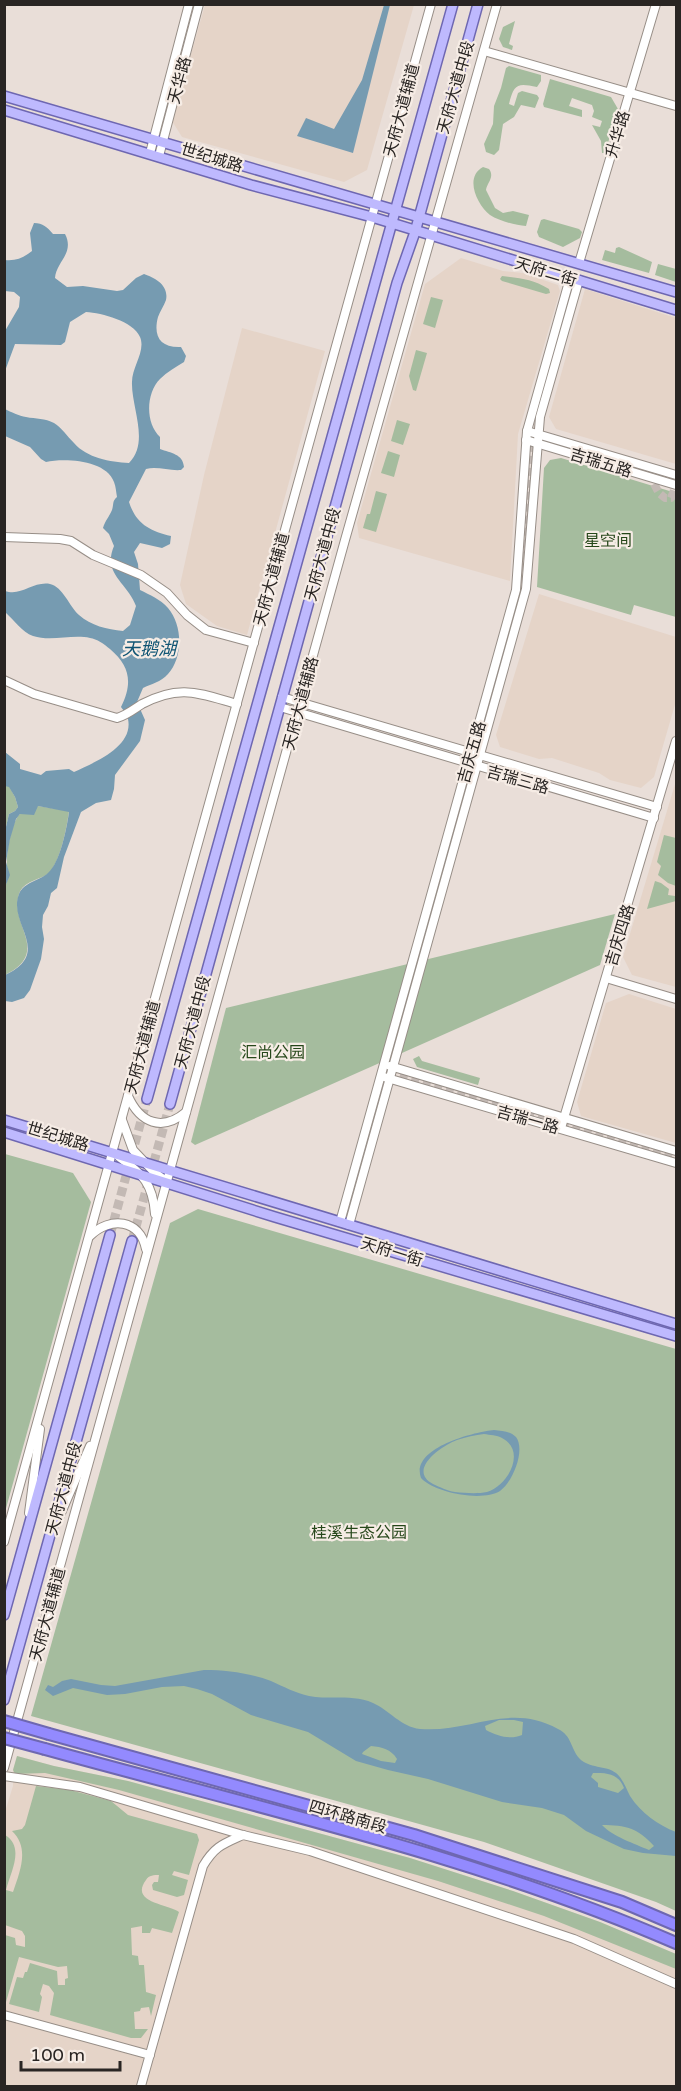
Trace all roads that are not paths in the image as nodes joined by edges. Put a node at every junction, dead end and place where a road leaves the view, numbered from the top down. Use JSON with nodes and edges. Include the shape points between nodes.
{"nodes":[{"id":1,"x":189,"y":4,"type":"edge"},
{"id":2,"x":199,"y":4,"type":"edge"},
{"id":3,"x":431,"y":4,"type":"edge"},
{"id":4,"x":453,"y":4,"type":"edge"},
{"id":5,"x":478,"y":4,"type":"edge"},
{"id":6,"x":497,"y":4,"type":"edge"},
{"id":7,"x":656,"y":4,"type":"edge"},
{"id":8,"x":484,"y":51,"type":"junction"},
{"id":9,"x":630,"y":93,"type":"junction"},
{"id":10,"x":4,"y":96,"type":"edge"},
{"id":11,"x":676,"y":106,"type":"edge"},
{"id":12,"x":4,"y":110,"type":"edge"},
{"id":13,"x":158,"y":141,"type":"junction"},
{"id":14,"x":154,"y":155,"type":"junction"},
{"id":15,"x":376,"y":204,"type":"junction"},
{"id":16,"x":396,"y":209,"type":"junction"},
{"id":17,"x":419,"y":215,"type":"junction"},
{"id":18,"x":372,"y":217,"type":"junction"},
{"id":19,"x":437,"y":221,"type":"junction"},
{"id":20,"x":392,"y":225,"type":"junction"},
{"id":21,"x":415,"y":232,"type":"junction"},
{"id":22,"x":432,"y":237,"type":"junction"},
{"id":23,"x":579,"y":263,"type":"junction"},
{"id":24,"x":574,"y":279,"type":"junction"},
{"id":25,"x":676,"y":292,"type":"edge"},
{"id":26,"x":676,"y":310,"type":"edge"},
{"id":27,"x":527,"y":431,"type":"junction"},
{"id":28,"x":538,"y":434,"type":"junction"},
{"id":29,"x":526,"y":440,"type":"junction"},
{"id":30,"x":537,"y":443,"type":"junction"},
{"id":31,"x":676,"y":475,"type":"edge"},
{"id":32,"x":676,"y":485,"type":"edge"},
{"id":33,"x":4,"y":537,"type":"edge"},
{"id":34,"x":254,"y":643,"type":"junction"},
{"id":35,"x":4,"y":680,"type":"edge"},
{"id":36,"x":282,"y":697,"type":"junction"},
{"id":37,"x":300,"y":702,"type":"junction"},
{"id":38,"x":237,"y":704,"type":"junction"},
{"id":39,"x":280,"y":707,"type":"junction"},
{"id":40,"x":297,"y":713,"type":"junction"},
{"id":41,"x":676,"y":741,"type":"edge"},
{"id":42,"x":471,"y":752,"type":"junction"},
{"id":43,"x":480,"y":755,"type":"junction"},
{"id":44,"x":468,"y":764,"type":"junction"},
{"id":45,"x":476,"y":766,"type":"junction"},
{"id":46,"x":657,"y":807,"type":"junction"},
{"id":47,"x":654,"y":818,"type":"junction"},
{"id":48,"x":606,"y":978,"type":"junction"},
{"id":49,"x":676,"y":999,"type":"edge"},
{"id":50,"x":384,"y":1064,"type":"junction"},
{"id":51,"x":393,"y":1067,"type":"junction"},
{"id":52,"x":380,"y":1076,"type":"junction"},
{"id":53,"x":389,"y":1078,"type":"junction"},
{"id":54,"x":128,"y":1096,"type":"junction"},
{"id":55,"x":147,"y":1099,"type":"tunnel mouth"},
{"id":56,"x":170,"y":1104,"type":"tunnel mouth"},
{"id":57,"x":186,"y":1112,"type":"junction"},
{"id":58,"x":564,"y":1117,"type":"junction"},
{"id":59,"x":122,"y":1119,"type":"junction"},
{"id":60,"x":4,"y":1120,"type":"edge"},
{"id":61,"x":561,"y":1128,"type":"junction"},
{"id":62,"x":4,"y":1132,"type":"edge"},
{"id":63,"x":676,"y":1150,"type":"edge"},
{"id":64,"x":112,"y":1153,"type":"junction"},
{"id":65,"x":144,"y":1162,"type":"junction"},
{"id":66,"x":676,"y":1163,"type":"edge"},
{"id":67,"x":109,"y":1164,"type":"junction"},
{"id":68,"x":170,"y":1171,"type":"junction"},
{"id":69,"x":141,"y":1174,"type":"junction"},
{"id":70,"x":167,"y":1182,"type":"junction"},
{"id":71,"x":155,"y":1220,"type":"junction"},
{"id":72,"x":344,"y":1223,"type":"junction"},
{"id":73,"x":110,"y":1235,"type":"tunnel mouth"},
{"id":74,"x":89,"y":1236,"type":"junction"},
{"id":75,"x":132,"y":1241,"type":"tunnel mouth"},
{"id":76,"x":147,"y":1254,"type":"junction"},
{"id":77,"x":676,"y":1324,"type":"edge"},
{"id":78,"x":676,"y":1336,"type":"edge"},
{"id":79,"x":43,"y":1404,"type":"junction"},
{"id":80,"x":101,"y":1422,"type":"junction"},
{"id":81,"x":27,"y":1535,"type":"junction"},
{"id":82,"x":49,"y":1541,"type":"junction"},
{"id":83,"x":4,"y":1542,"type":"edge"},
{"id":84,"x":4,"y":1615,"type":"edge"},
{"id":85,"x":4,"y":1700,"type":"edge"},
{"id":86,"x":4,"y":1721,"type":"edge"},
{"id":87,"x":4,"y":1738,"type":"edge"},
{"id":88,"x":4,"y":1768,"type":"edge"},
{"id":89,"x":4,"y":1776,"type":"edge"},
{"id":90,"x":243,"y":1835,"type":"junction"},
{"id":91,"x":676,"y":1925,"type":"edge"},
{"id":92,"x":676,"y":1942,"type":"edge"},
{"id":93,"x":676,"y":1984,"type":"edge"},
{"id":94,"x":4,"y":2014,"type":"edge"},
{"id":95,"x":150,"y":2055,"type":"junction"},
{"id":96,"x":141,"y":2086,"type":"edge"}],
"edges":[{"from":1,"to":13,"type":"street","name":"天华路"},
{"from":2,"to":13,"type":"street","name":"天华路"},
{"from":3,"to":15,"type":"street","name":"天府大道辅道"},
{"from":4,"to":16,"type":"main road","name":"天府大道中段"},
{"from":5,"to":17,"type":"main road","name":"天府大道中段"},
{"from":6,"to":8,"type":"street"},
{"from":7,"to":9,"type":"street","name":"升华路"},
{"from":8,"to":9,"type":"street"},
{"from":8,"to":19,"type":"street"},
{"from":9,"to":11,"type":"street"},
{"from":9,"to":23,"type":"street","name":"升华路"},
{"from":10,"to":13,"type":"main road","name":"世纪城路"},
{"from":12,"to":14,"type":"main road","name":"世纪城路"},
{"from":13,"to":14,"type":"street","name":"天华路"},
{"from":13,"to":15,"type":"main road","name":"世纪城路"},
{"from":14,"to":18,"type":"main road","name":"世纪城路"},
{"from":15,"to":16,"type":"main road","name":"世纪城路"},
{"from":15,"to":18,"type":"street","name":"天府大道辅道"},
{"from":16,"to":17,"type":"main road","name":"世纪城路"},
{"from":16,"to":20,"type":"main road","name":"天府大道中段"},
{"from":17,"to":19,"type":"main road","name":"天府二街"},
{"from":17,"to":21,"type":"main road","name":"天府大道中段"},
{"from":18,"to":20,"type":"main road","name":"世纪城路"},
{"from":18,"to":34,"type":"street","name":"天府大道辅道"},
{"from":19,"to":22,"type":"street"},
{"from":19,"to":23,"type":"main road","name":"天府二街"},
{"from":20,"to":21,"type":"main road","name":"世纪城路"},
{"from":20,"to":55,"type":"main road","name":"天府大道中段"},
{"from":21,"to":22,"type":"main road","name":"天府二街"},
{"from":21,"to":36,"type":"main road","name":"天府大道中段","via":[[397,283]]},
{"from":22,"to":24,"type":"main road","name":"天府二街"},
{"from":22,"to":37,"type":"street","name":"天府大道辅路"},
{"from":23,"to":25,"type":"main road","name":"天府二街"},
{"from":24,"to":26,"type":"main road","name":"天府二街"},
{"from":24,"to":27,"type":"street","name":"吉庆五路"},
{"from":24,"to":28,"type":"street","name":"吉庆五路"},
{"from":27,"to":28,"type":"street","name":"吉瑞五路"},
{"from":27,"to":29,"type":"street","name":"吉庆五路"},
{"from":28,"to":30,"type":"street","name":"吉庆五路"},
{"from":28,"to":31,"type":"street","name":"吉瑞五路"},
{"from":29,"to":30,"type":"street","name":"吉瑞五路"},
{"from":29,"to":42,"type":"street","name":"吉庆五路","via":[[518,581]]},
{"from":30,"to":32,"type":"street","name":"吉瑞五路"},
{"from":30,"to":43,"type":"street","name":"吉庆五路","via":[[526,589]]},
{"from":33,"to":34,"type":"street","via":[[71,541],[167,592],[206,630]]},
{"from":34,"to":38,"type":"street","name":"天府大道辅道"},
{"from":35,"to":38,"type":"street","via":[[34,694],[110,717],[123,717],[142,704],[182,691]]},
{"from":36,"to":37,"type":"street","name":"吉瑞三路"},
{"from":36,"to":39,"type":"main road","name":"天府大道中段"},
{"from":37,"to":40,"type":"street","name":"天府大道辅路"},
{"from":37,"to":42,"type":"street","name":"吉瑞三路"},
{"from":38,"to":54,"type":"street","name":"天府大道辅道"},
{"from":39,"to":40,"type":"street","name":"吉瑞三路"},
{"from":39,"to":56,"type":"main road","name":"天府大道中段"},
{"from":40,"to":44,"type":"street","name":"吉瑞三路"},
{"from":40,"to":57,"type":"street","name":"天府大道辅路"},
{"from":41,"to":46,"type":"street","name":"吉庆四路"},
{"from":42,"to":43,"type":"street","name":"吉瑞三路"},
{"from":42,"to":44,"type":"street","name":"吉庆五路"},
{"from":43,"to":45,"type":"street","name":"吉庆五路"},
{"from":43,"to":46,"type":"street","name":"吉瑞三路"},
{"from":44,"to":45,"type":"street","name":"吉瑞三路"},
{"from":44,"to":50,"type":"street","name":"吉庆五路"},
{"from":45,"to":47,"type":"street","name":"吉瑞三路"},
{"from":45,"to":51,"type":"street","name":"吉庆五路"},
{"from":46,"to":47,"type":"street","name":"吉庆四路"},
{"from":47,"to":48,"type":"street","name":"吉庆四路"},
{"from":48,"to":49,"type":"street"},
{"from":48,"to":58,"type":"street","name":"吉庆四路"},
{"from":50,"to":51,"type":"street","name":"吉瑞一路"},
{"from":50,"to":52,"type":"street","name":"吉庆五路"},
{"from":51,"to":53,"type":"street","name":"吉庆五路"},
{"from":51,"to":58,"type":"street","name":"吉瑞一路"},
{"from":52,"to":53,"type":"street","name":"吉瑞一路"},
{"from":52,"to":72,"type":"street","name":"吉庆五路"},
{"from":53,"to":61,"type":"street","name":"吉瑞一路"},
{"from":53,"to":72,"type":"street","name":"吉庆五路"},
{"from":54,"to":57,"type":"street","via":[[138,1113],[153,1122],[170,1122]]},
{"from":54,"to":59,"type":"street","name":"天府大道辅道"},
{"from":57,"to":68,"type":"street","name":"天府大道辅路"},
{"from":58,"to":61,"type":"street","name":"吉庆四路"},
{"from":58,"to":63,"type":"street","name":"吉瑞一路"},
{"from":59,"to":64,"type":"street","name":"天府大道辅道"},
{"from":59,"to":65,"type":"street","via":[[133,1150]]},
{"from":60,"to":64,"type":"main road","name":"世纪城路"},
{"from":61,"to":66,"type":"street","name":"吉瑞一路"},
{"from":62,"to":67,"type":"main road","name":"世纪城路"},
{"from":64,"to":65,"type":"main road","name":"天府一街"},
{"from":64,"to":67,"type":"street","name":"天府大道辅道"},
{"from":64,"to":69,"type":"street"},
{"from":65,"to":68,"type":"main road","name":"天府一街"},
{"from":65,"to":70,"type":"street"},
{"from":67,"to":69,"type":"main road","name":"天府一街"},
{"from":67,"to":74,"type":"street"},
{"from":68,"to":70,"type":"street","name":"天府大道辅路"},
{"from":68,"to":72,"type":"main road","name":"天府一街"},
{"from":69,"to":70,"type":"main road","name":"天府一街"},
{"from":69,"to":71,"type":"street","via":[[153,1194]]},
{"from":70,"to":71,"type":"street","name":"天府大道辅道"},
{"from":70,"to":78,"type":"main road","name":"天府一街"},
{"from":71,"to":76,"type":"street","name":"天府大道辅道"},
{"from":72,"to":77,"type":"main road","name":"天府一街"},
{"from":73,"to":81,"type":"main road","name":"天府大道中段"},
{"from":74,"to":76,"type":"street","via":[[110,1223],[132,1226],[140,1232]]},
{"from":74,"to":79,"type":"street"},
{"from":75,"to":82,"type":"main road","name":"天府大道中段"},
{"from":76,"to":80,"type":"street","name":"天府大道辅道"},
{"from":79,"to":81,"type":"street"},
{"from":79,"to":83,"type":"street"},
{"from":80,"to":82,"type":"street"},
{"from":80,"to":88,"type":"street","name":"天府大道辅道"},
{"from":81,"to":84,"type":"main road","name":"天府大道中段"},
{"from":82,"to":85,"type":"main road","name":"天府大道中段"},
{"from":86,"to":91,"type":"highway","name":"四环路南段","bridge":true,"via":[[414,1834],[622,1902]]},
{"from":87,"to":92,"type":"highway","name":"四环路南段","bridge":true,"via":[[497,1875]]},
{"from":89,"to":90,"type":"street","via":[[80,1787]]},
{"from":90,"to":93,"type":"street","via":[[310,1851],[503,1915],[574,1940]]},
{"from":90,"to":95,"type":"street","via":[[211,1852],[202,1866]]},
{"from":94,"to":95,"type":"street"},
{"from":95,"to":96,"type":"street"}]}
